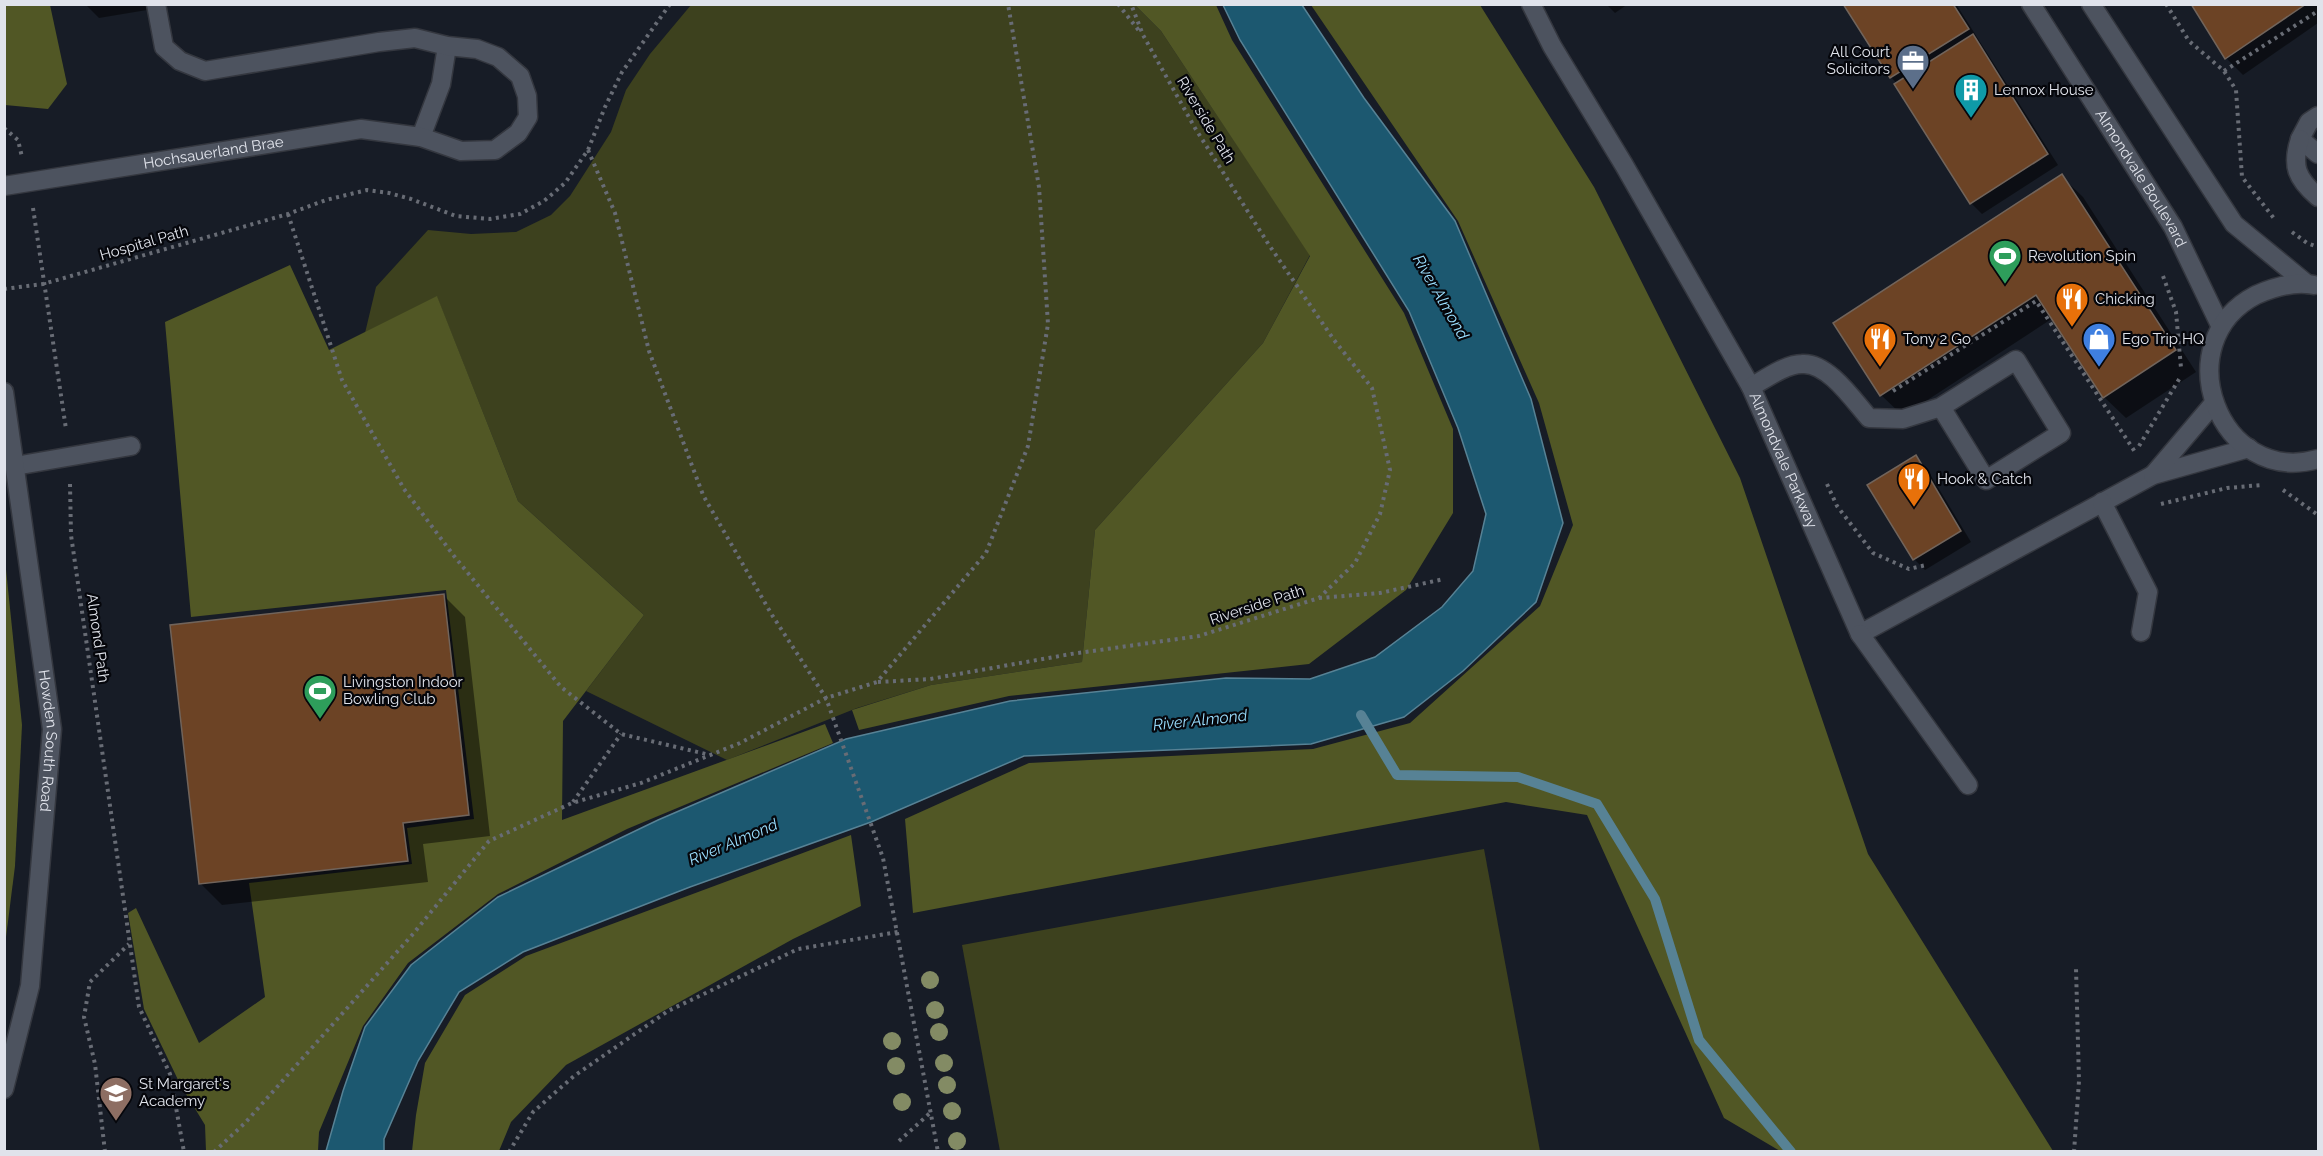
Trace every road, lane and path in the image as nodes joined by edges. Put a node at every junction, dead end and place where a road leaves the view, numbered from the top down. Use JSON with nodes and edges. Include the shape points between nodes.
{"nodes":[{"id":1,"x":156,"y":4,"type":"edge"},
{"id":2,"x":1008,"y":4,"type":"edge"},
{"id":3,"x":1118,"y":4,"type":"edge"},
{"id":4,"x":1131,"y":4,"type":"edge"},
{"id":5,"x":1531,"y":4,"type":"edge"},
{"id":6,"x":2031,"y":4,"type":"edge"},
{"id":7,"x":2091,"y":4,"type":"edge"},
{"id":8,"x":2166,"y":4,"type":"edge"},
{"id":9,"x":2319,"y":11,"type":"edge"},
{"id":10,"x":1143,"y":35,"type":"junction"},
{"id":11,"x":447,"y":46,"type":"junction"},
{"id":12,"x":2224,"y":71,"type":"junction"},
{"id":13,"x":2319,"y":116,"type":"edge"},
{"id":14,"x":4,"y":128,"type":"edge"},
{"id":15,"x":421,"y":137,"type":"junction"},
{"id":16,"x":2300,"y":139,"type":"junction"},
{"id":17,"x":588,"y":150,"type":"dead end"},
{"id":18,"x":2319,"y":154,"type":"edge"},
{"id":19,"x":28,"y":182,"type":"junction"},
{"id":20,"x":4,"y":186,"type":"edge"},
{"id":21,"x":2319,"y":197,"type":"edge"},
{"id":22,"x":2279,"y":224,"type":"dead end"},
{"id":23,"x":2173,"y":227,"type":"junction"},
{"id":24,"x":2288,"y":230,"type":"dead end"},
{"id":25,"x":2319,"y":247,"type":"edge"},
{"id":26,"x":43,"y":284,"type":"junction"},
{"id":27,"x":2313,"y":285,"type":"edge"},
{"id":28,"x":4,"y":289,"type":"edge"},
{"id":29,"x":2221,"y":327,"type":"junction"},
{"id":30,"x":1751,"y":387,"type":"junction"},
{"id":31,"x":4,"y":392,"type":"edge"},
{"id":32,"x":2214,"y":403,"type":"junction"},
{"id":33,"x":1941,"y":406,"type":"junction"},
{"id":34,"x":130,"y":446,"type":"dead end"},
{"id":35,"x":2249,"y":448,"type":"junction"},
{"id":36,"x":2135,"y":452,"type":"dead end"},
{"id":37,"x":70,"y":456,"type":"junction"},
{"id":38,"x":15,"y":466,"type":"junction"},
{"id":39,"x":2315,"y":466,"type":"edge"},
{"id":40,"x":2153,"y":475,"type":"junction"},
{"id":41,"x":2102,"y":502,"type":"junction"},
{"id":42,"x":2319,"y":516,"type":"edge"},
{"id":43,"x":2115,"y":528,"type":"junction"},
{"id":44,"x":1444,"y":579,"type":"dead end"},
{"id":45,"x":1319,"y":598,"type":"junction"},
{"id":46,"x":2141,"y":632,"type":"dead end"},
{"id":47,"x":1860,"y":634,"type":"junction"},
{"id":48,"x":877,"y":682,"type":"junction"},
{"id":49,"x":826,"y":698,"type":"junction"},
{"id":50,"x":621,"y":734,"type":"junction"},
{"id":51,"x":708,"y":754,"type":"junction"},
{"id":52,"x":1968,"y":785,"type":"dead end"},
{"id":53,"x":572,"y":803,"type":"junction"},
{"id":54,"x":898,"y":932,"type":"junction"},
{"id":55,"x":129,"y":944,"type":"junction"},
{"id":56,"x":2076,"y":968,"type":"dead end"},
{"id":57,"x":4,"y":1089,"type":"edge"},
{"id":58,"x":931,"y":1113,"type":"junction"},
{"id":59,"x":898,"y":1141,"type":"dead end"},
{"id":60,"x":105,"y":1152,"type":"edge"},
{"id":61,"x":184,"y":1152,"type":"edge"},
{"id":62,"x":214,"y":1152,"type":"edge"},
{"id":63,"x":508,"y":1152,"type":"edge"},
{"id":64,"x":938,"y":1152,"type":"edge"},
{"id":65,"x":2074,"y":1152,"type":"edge"}],
"edges":[{"from":1,"to":11,"type":"street","via":[[164,48],[180,61],[205,71],[415,38]]},
{"from":2,"to":48,"type":"path","via":[[1039,187],[1048,324],[1028,446],[986,553]]},
{"from":3,"to":10,"type":"path"},
{"from":4,"to":10,"type":"path","name":"Riverside Path"},
{"from":5,"to":30,"type":"street","name":"Almondvale Parkway"},
{"from":6,"to":23,"type":"street","name":"Almondvale Boulevard"},
{"from":7,"to":27,"type":"street","via":[[2234,224]]},
{"from":8,"to":12,"type":"path","via":[[2189,41]]},
{"from":9,"to":12,"type":"path"},
{"from":10,"to":45,"type":"path","name":"Riverside Path","via":[[1195,128],[1269,245],[1372,388],[1390,470],[1380,514],[1355,563]]},
{"from":11,"to":15,"type":"street","via":[[441,84]]},
{"from":11,"to":15,"type":"street","name":"Hochsauerland Brae","via":[[477,49],[498,57],[520,76],[527,96],[528,117],[518,133],[495,150],[461,151]]},
{"from":12,"to":22,"type":"path","via":[[2236,90],[2242,177]]},
{"from":13,"to":16,"type":"street","via":[[2309,122]]},
{"from":14,"to":19,"type":"path","name":"Almond Path","via":[[18,140]]},
{"from":15,"to":19,"type":"street","name":"Hochsauerland Brae","via":[[362,129]]},
{"from":16,"to":18,"type":"street"},
{"from":16,"to":21,"type":"street","via":[[2294,155],[2302,183]]},
{"from":17,"to":49,"type":"path","via":[[615,213],[649,351],[703,495],[772,615]]},
{"from":19,"to":20,"type":"street","name":"Hochsauerland Brae"},
{"from":19,"to":26,"type":"path","name":"Almond Path"},
{"from":23,"to":29,"type":"street","name":"Almondvale Boulevard"},
{"from":23,"to":36,"type":"path","via":[[2161,268],[2176,312],[2181,377]]},
{"from":24,"to":25,"type":"path"},
{"from":26,"to":28,"type":"path","name":"Hospital Path"},
{"from":26,"to":37,"type":"path","name":"Almond Path"},
{"from":26,"to":50,"type":"path","name":"Hospital Path","via":[[288,214],[342,380],[404,489],[561,687]]},
{"from":27,"to":29,"type":"street","via":[[2273,287],[2244,302]]},
{"from":29,"to":32,"type":"street","via":[[2211,351],[2208,377]]},
{"from":30,"to":33,"type":"street","via":[[1773,373],[1803,363],[1830,373],[1869,418],[1903,419]]},
{"from":30,"to":47,"type":"street","name":"Almondvale Parkway"},
{"from":31,"to":38,"type":"street","name":"Howden South Road"},
{"from":32,"to":35,"type":"street","via":[[2234,436]]},
{"from":32,"to":40,"type":"street"},
{"from":33,"to":33,"type":"street","via":[[2016,360],[2061,433],[1986,480]]},
{"from":34,"to":37,"type":"street"},
{"from":35,"to":39,"type":"street","via":[[2266,458]]},
{"from":35,"to":40,"type":"street"},
{"from":37,"to":38,"type":"street"},
{"from":37,"to":55,"type":"path","name":"Almond Path","via":[[71,535]]},
{"from":38,"to":57,"type":"street","name":"Howden South Road","via":[[52,729],[30,986]]},
{"from":40,"to":41,"type":"street"},
{"from":41,"to":43,"type":"street"},
{"from":41,"to":47,"type":"street"},
{"from":42,"to":43,"type":"path","via":[[2274,484],[2227,488],[2151,507]]},
{"from":43,"to":46,"type":"street","via":[[2148,592]]},
{"from":44,"to":45,"type":"path","via":[[1380,593]]},
{"from":45,"to":48,"type":"path","name":"Riverside Path","via":[[1199,636],[930,679]]},
{"from":47,"to":52,"type":"street","name":"Almondvale Parkway"},
{"from":48,"to":49,"type":"path","name":"Riverside Path"},
{"from":49,"to":51,"type":"path","name":"Riverside Path","via":[[740,743]]},
{"from":49,"to":54,"type":"path","via":[[883,858]]},
{"from":50,"to":51,"type":"path"},
{"from":50,"to":53,"type":"path"},
{"from":51,"to":53,"type":"path","name":"Riverside Path","via":[[641,783]]},
{"from":53,"to":62,"type":"path","name":"Riverside Path","via":[[489,841],[413,934],[246,1123]]},
{"from":54,"to":58,"type":"path"},
{"from":54,"to":63,"type":"path","via":[[798,949],[668,1011],[574,1076],[533,1112]]},
{"from":55,"to":60,"type":"path","via":[[90,982],[84,1017],[95,1064]]},
{"from":55,"to":61,"type":"path","name":"Almond Path","via":[[139,1007],[170,1074]]},
{"from":56,"to":65,"type":"path","via":[[2079,1081]]},
{"from":58,"to":59,"type":"path"},
{"from":58,"to":64,"type":"path"}]}
